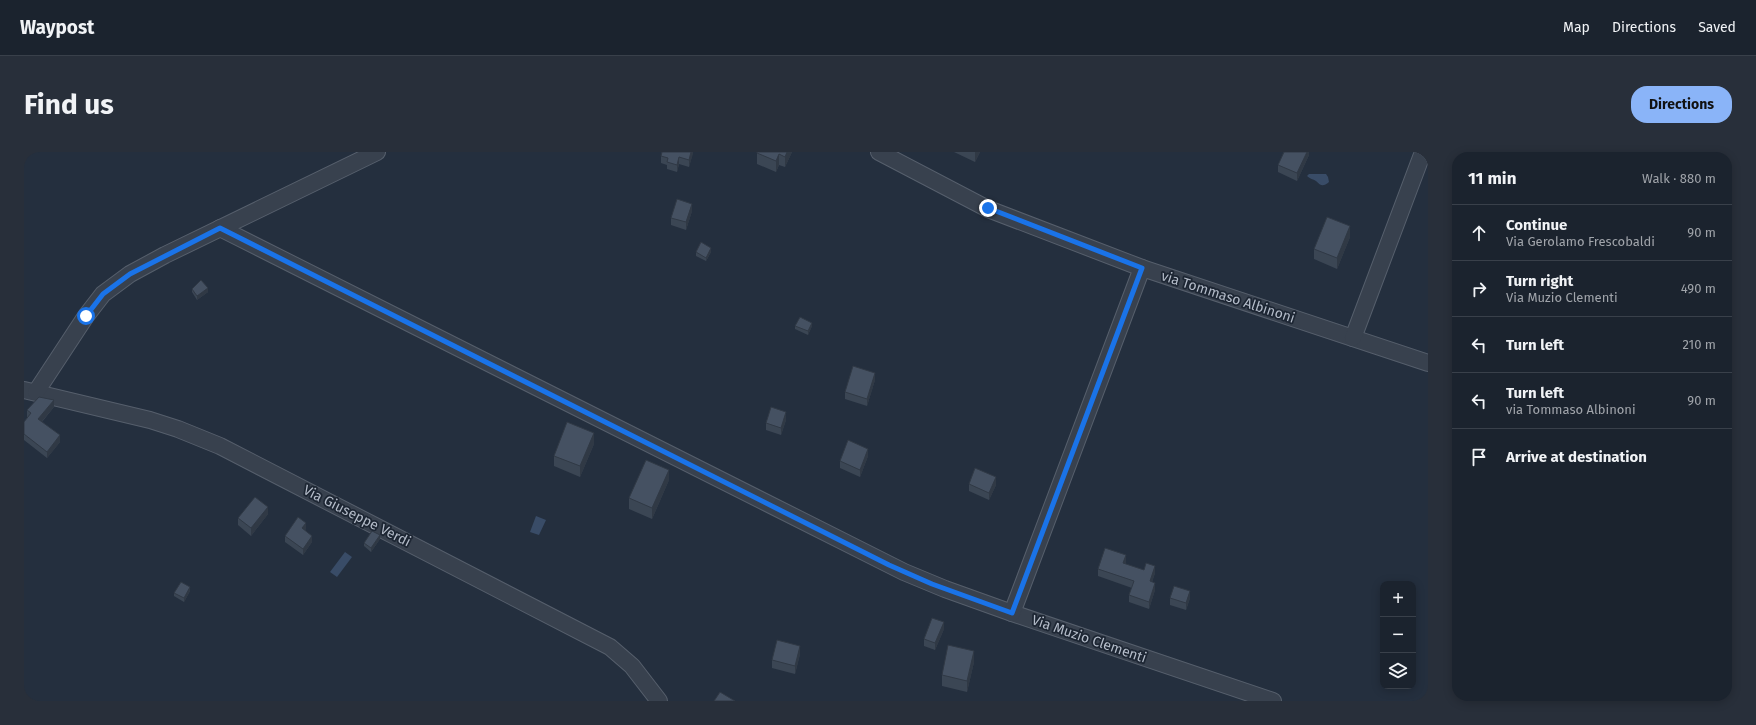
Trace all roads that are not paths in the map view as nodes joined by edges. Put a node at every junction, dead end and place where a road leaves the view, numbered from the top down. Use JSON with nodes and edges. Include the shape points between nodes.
{"nodes":[{"id":1,"x":377,"y":152,"type":"edge"},
{"id":2,"x":879,"y":152,"type":"edge"},
{"id":3,"x":1423,"y":152,"type":"edge"},
{"id":4,"x":220,"y":228,"type":"junction"},
{"id":5,"x":1142,"y":268,"type":"junction"},
{"id":6,"x":1353,"y":338,"type":"junction"},
{"id":7,"x":1428,"y":362,"type":"edge"},
{"id":8,"x":30,"y":391,"type":"edge"},
{"id":9,"x":1012,"y":613,"type":"junction"},
{"id":10,"x":659,"y":701,"type":"edge"},
{"id":11,"x":1273,"y":701,"type":"edge"}],
"edges":[{"from":1,"to":4,"type":"street"},
{"from":2,"to":5,"type":"street","name":"via Tommaso Albinoni","via":[[988,208]]},
{"from":3,"to":6,"type":"street"},
{"from":4,"to":8,"type":"street","via":[[130,274],[103,294]]},
{"from":4,"to":9,"type":"street","name":"Via Muzio Clementi","via":[[889,565],[932,584]]},
{"from":5,"to":6,"type":"street","name":"via Tommaso Albinoni"},
{"from":5,"to":9,"type":"street"},
{"from":6,"to":7,"type":"street","name":"via Tommaso Albinoni"},
{"from":8,"to":10,"type":"street","name":"Via Giuseppe Verdi","via":[[150,420],[233,453],[610,647],[632,666]]},
{"from":9,"to":11,"type":"street","name":"Via Muzio Clementi"}]}
